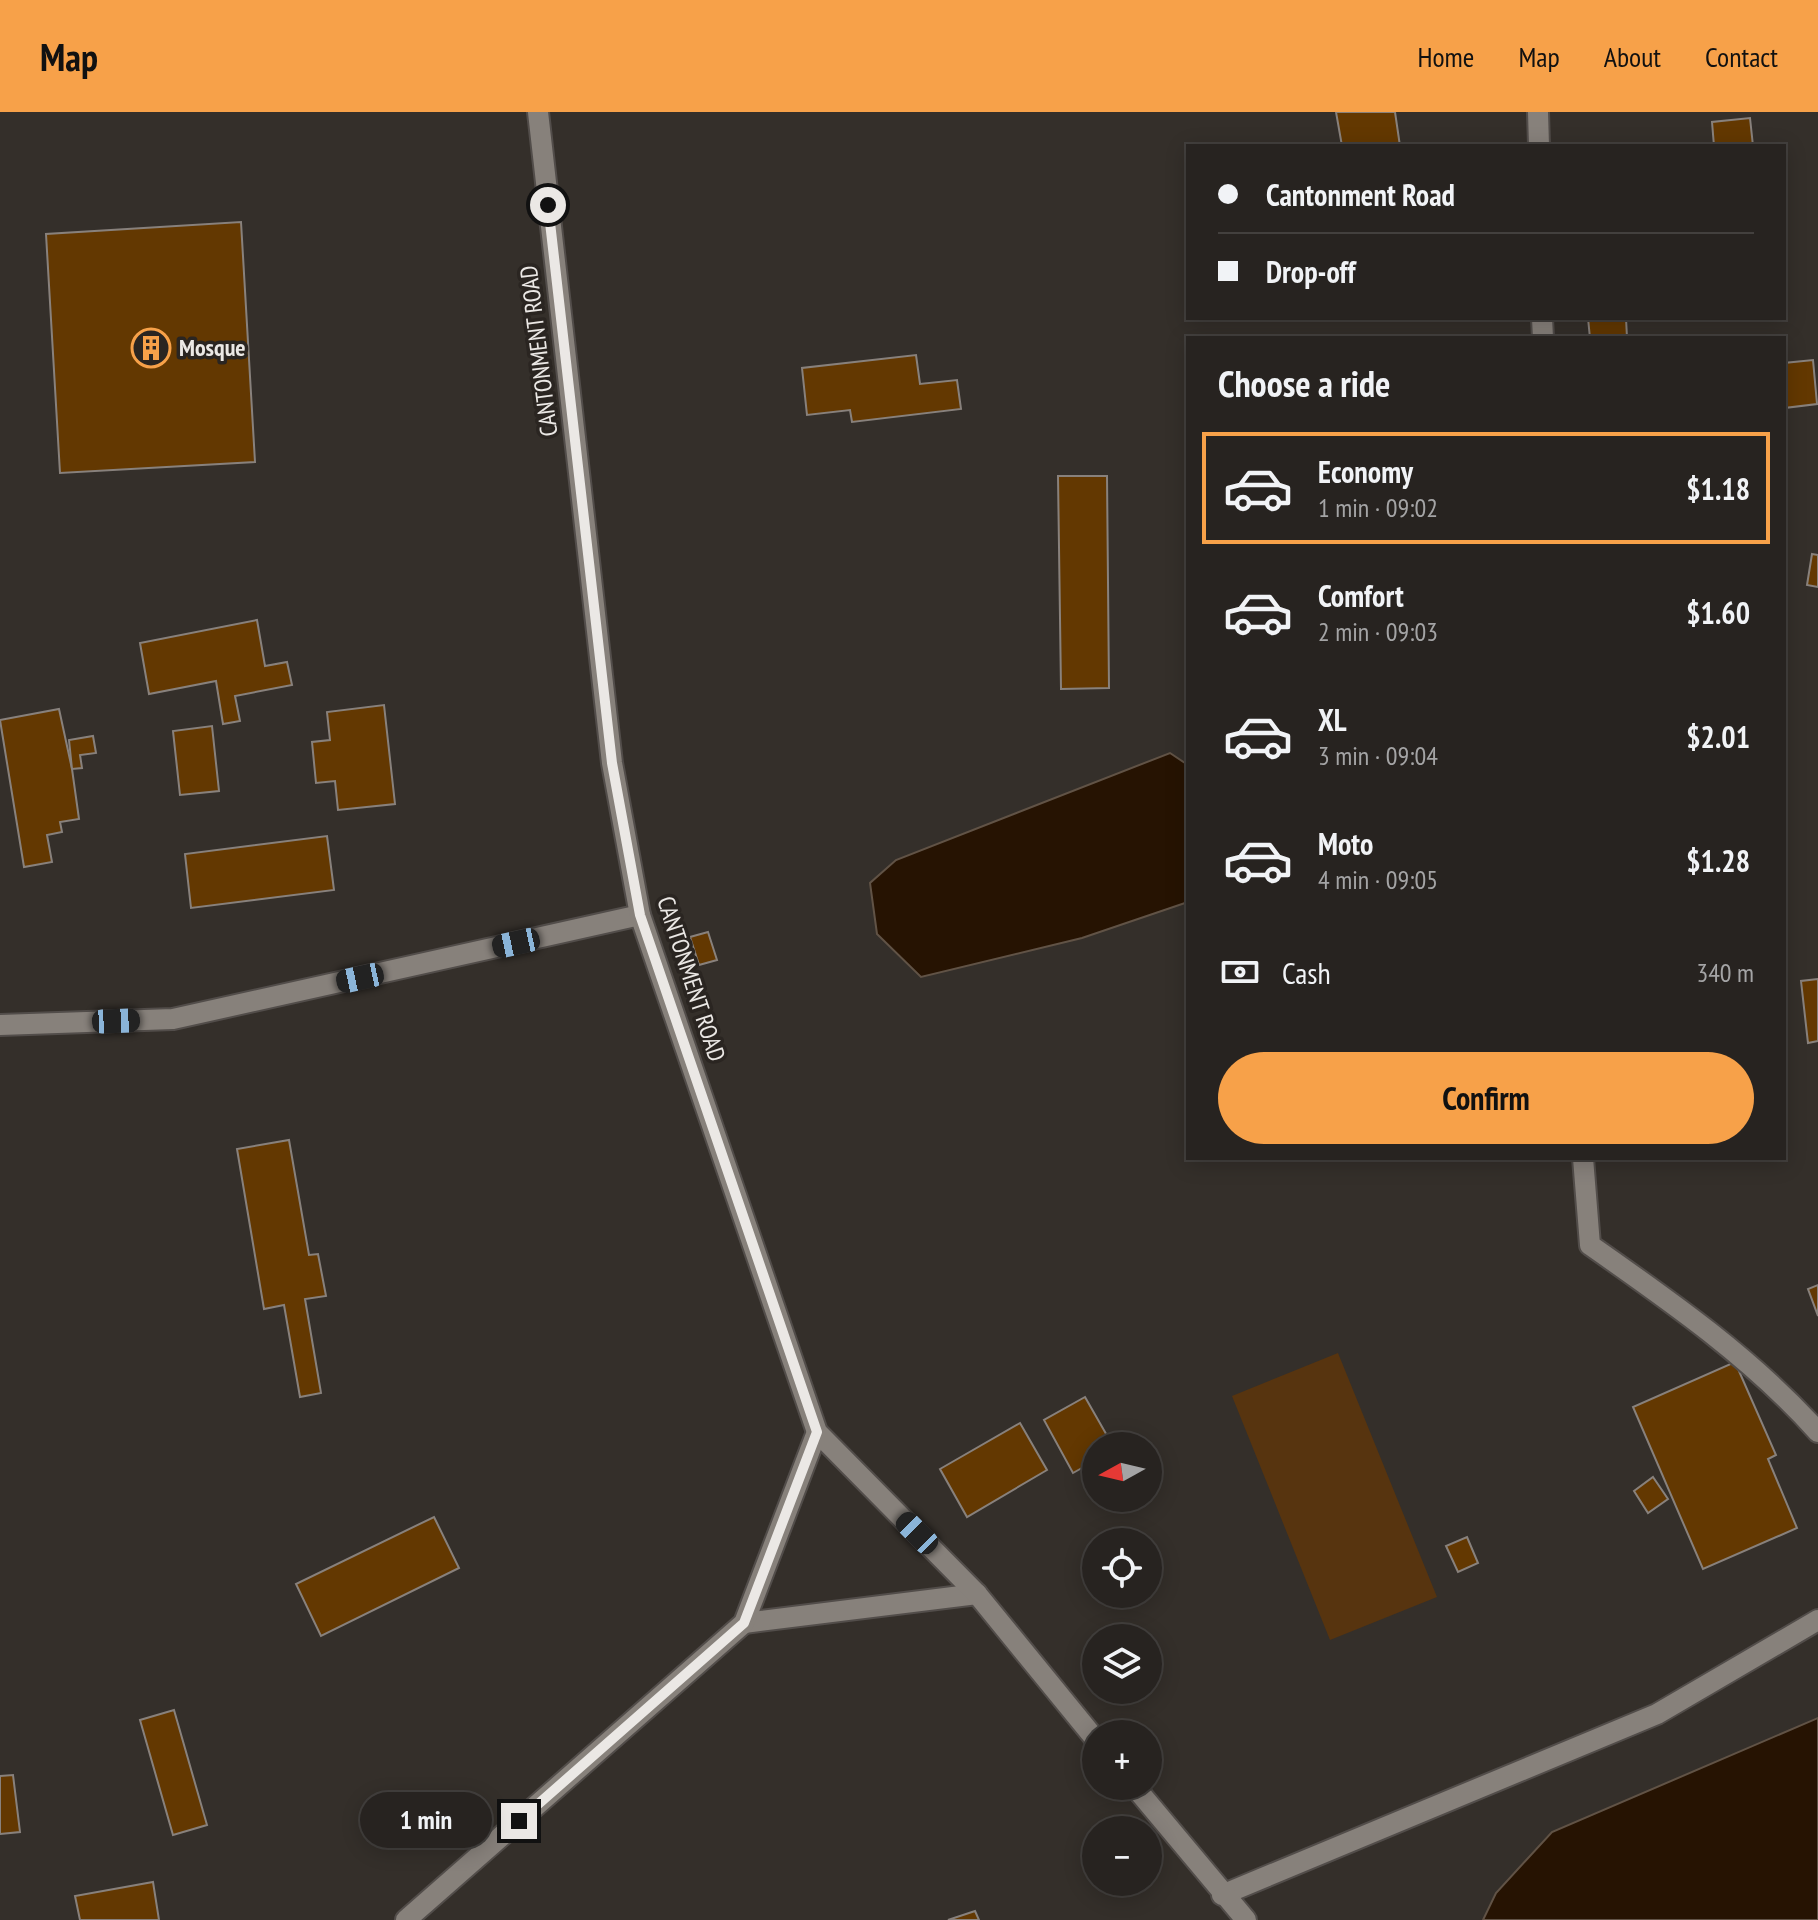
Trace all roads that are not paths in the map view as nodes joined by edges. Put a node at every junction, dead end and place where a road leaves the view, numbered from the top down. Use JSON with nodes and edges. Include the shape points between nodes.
{"nodes":[{"id":1,"x":538,"y":112,"type":"edge"},
{"id":2,"x":1538,"y":112,"type":"edge"},
{"id":3,"x":1539,"y":144,"type":"edge"},
{"id":4,"x":640,"y":915,"type":"junction"},
{"id":5,"x":0,"y":1025,"type":"edge"},
{"id":6,"x":1583,"y":1160,"type":"edge"},
{"id":7,"x":817,"y":1432,"type":"junction"},
{"id":8,"x":1818,"y":1432,"type":"edge"},
{"id":9,"x":977,"y":1594,"type":"junction"},
{"id":10,"x":1818,"y":1620,"type":"edge"},
{"id":11,"x":744,"y":1623,"type":"junction"},
{"id":12,"x":1082,"y":1723,"type":"edge"},
{"id":13,"x":1145,"y":1800,"type":"edge"},
{"id":14,"x":1222,"y":1895,"type":"junction"},
{"id":15,"x":406,"y":1920,"type":"edge"},
{"id":16,"x":1246,"y":1920,"type":"edge"}],
"edges":[{"from":1,"to":4,"type":"street","name":"CANTONMENT ROAD","via":[[612,763]]},
{"from":2,"to":3,"type":"street"},
{"from":4,"to":5,"type":"street","via":[[173,1019]]},
{"from":4,"to":7,"type":"street","name":"CANTONMENT ROAD"},
{"from":6,"to":8,"type":"street","via":[[1590,1245],[1682,1309]]},
{"from":7,"to":9,"type":"street","name":"CANTONMENT ROAD"},
{"from":7,"to":11,"type":"street"},
{"from":9,"to":11,"type":"street"},
{"from":9,"to":12,"type":"street","name":"CANTONMENT ROAD"},
{"from":10,"to":14,"type":"street","via":[[1657,1714]]},
{"from":11,"to":15,"type":"street"},
{"from":13,"to":14,"type":"street"},
{"from":14,"to":16,"type":"street"}]}
